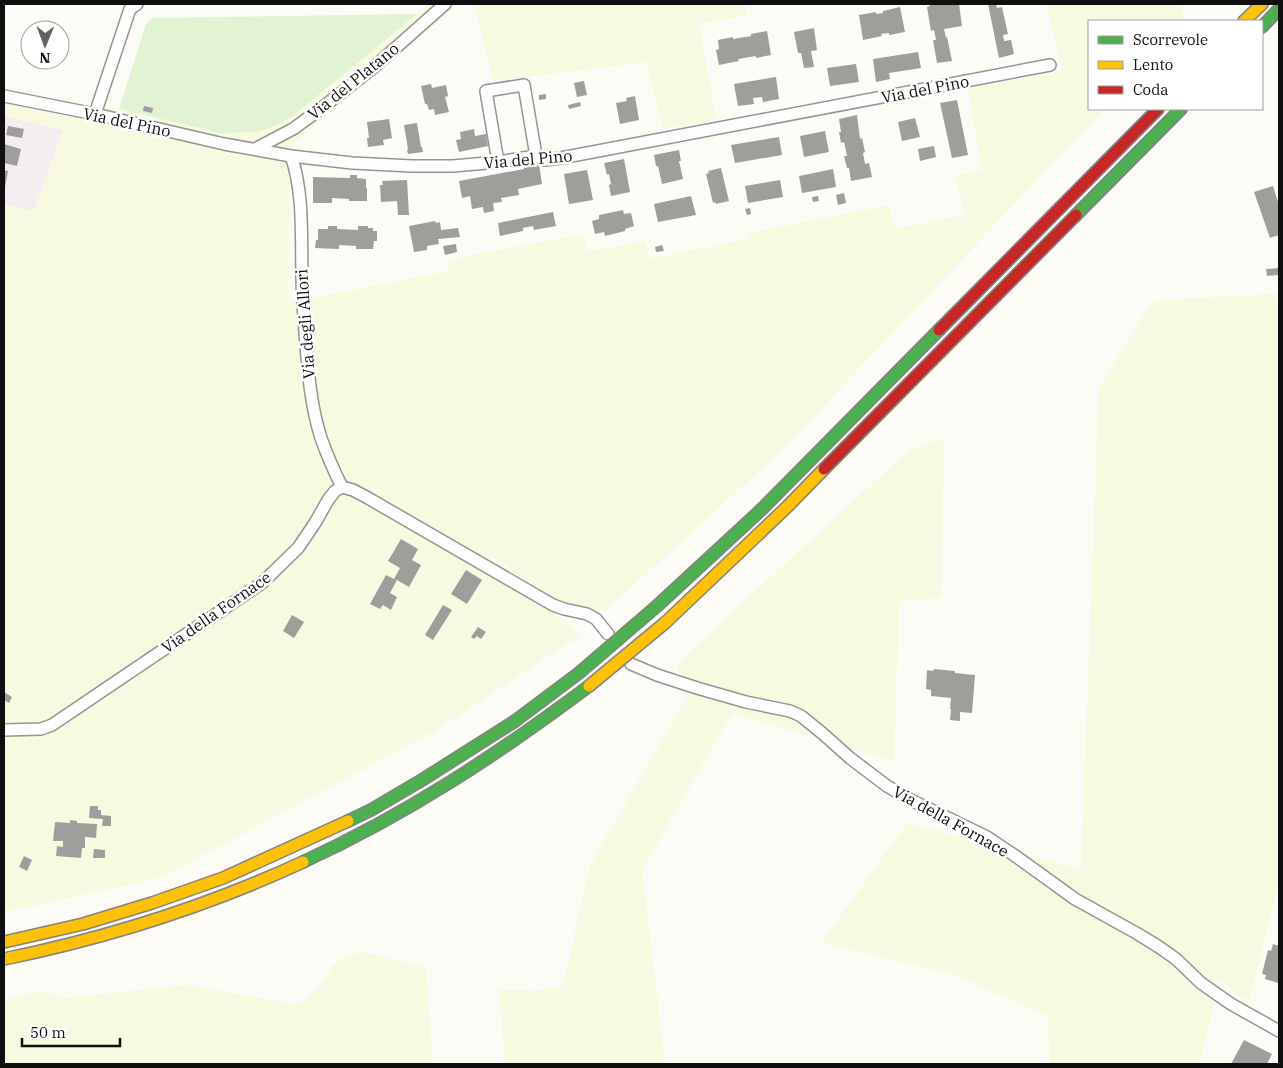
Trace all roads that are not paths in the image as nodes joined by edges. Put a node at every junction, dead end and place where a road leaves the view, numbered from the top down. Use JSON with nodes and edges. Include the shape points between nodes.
{"nodes":[{"id":1,"x":136,"y":4,"type":"edge"},
{"id":2,"x":444,"y":4,"type":"edge"},
{"id":3,"x":1262,"y":4,"type":"edge"},
{"id":4,"x":1279,"y":9,"type":"edge"},
{"id":5,"x":1245,"y":20,"type":"edge"},
{"id":6,"x":1263,"y":26,"type":"edge"},
{"id":7,"x":1050,"y":65,"type":"dead end"},
{"id":8,"x":4,"y":96,"type":"edge"},
{"id":9,"x":1157,"y":110,"type":"edge"},
{"id":10,"x":1180,"y":110,"type":"edge"},
{"id":11,"x":95,"y":114,"type":"junction"},
{"id":12,"x":255,"y":149,"type":"junction"},
{"id":13,"x":291,"y":156,"type":"junction"},
{"id":14,"x":536,"y":156,"type":"junction"},
{"id":15,"x":498,"y":162,"type":"junction"},
{"id":16,"x":342,"y":487,"type":"junction"},
{"id":17,"x":608,"y":634,"type":"dead end"},
{"id":18,"x":631,"y":664,"type":"dead end"},
{"id":19,"x":4,"y":730,"type":"edge"},
{"id":20,"x":4,"y":942,"type":"edge"},
{"id":21,"x":4,"y":959,"type":"edge"},
{"id":22,"x":1279,"y":1031,"type":"edge"}],
"edges":[{"from":1,"to":11,"type":"street","via":[[130,9]]},
{"from":2,"to":12,"type":"street","name":"Via del Platano","via":[[373,68],[315,113]]},
{"from":3,"to":5,"type":"highway"},
{"from":4,"to":6,"type":"highway"},
{"from":7,"to":14,"type":"street","name":"Via del Pino","via":[[561,158],[545,160]]},
{"from":8,"to":11,"type":"street","name":"Via del Pino"},
{"from":9,"to":20,"type":"highway","bridge":true,"via":[[762,509],[579,673],[515,721],[371,810],[223,878],[83,924]]},
{"from":10,"to":21,"type":"highway","bridge":true,"via":[[782,513],[666,622],[544,721],[485,762],[406,809],[317,856],[228,894],[123,929]]},
{"from":11,"to":12,"type":"street","name":"Via del Pino"},
{"from":12,"to":13,"type":"street","name":"Via del Pino"},
{"from":13,"to":15,"type":"street","name":"Via del Pino","via":[[412,166]]},
{"from":13,"to":16,"type":"street","name":"Via degli Allori","via":[[298,184],[308,378],[321,437]]},
{"from":14,"to":15,"type":"street","name":"Via del Pino"},
{"from":14,"to":15,"type":"street","via":[[524,85],[486,91]]},
{"from":16,"to":17,"type":"street","via":[[368,498],[553,605],[587,614],[596,619]]},
{"from":16,"to":19,"type":"street","name":"Via della Fornace","via":[[328,500],[298,548],[262,583],[52,725],[41,729]]},
{"from":18,"to":22,"type":"street","name":"Via della Fornace","via":[[697,688],[801,716],[887,786],[987,837],[1075,899],[1159,947],[1231,1004]]}]}
